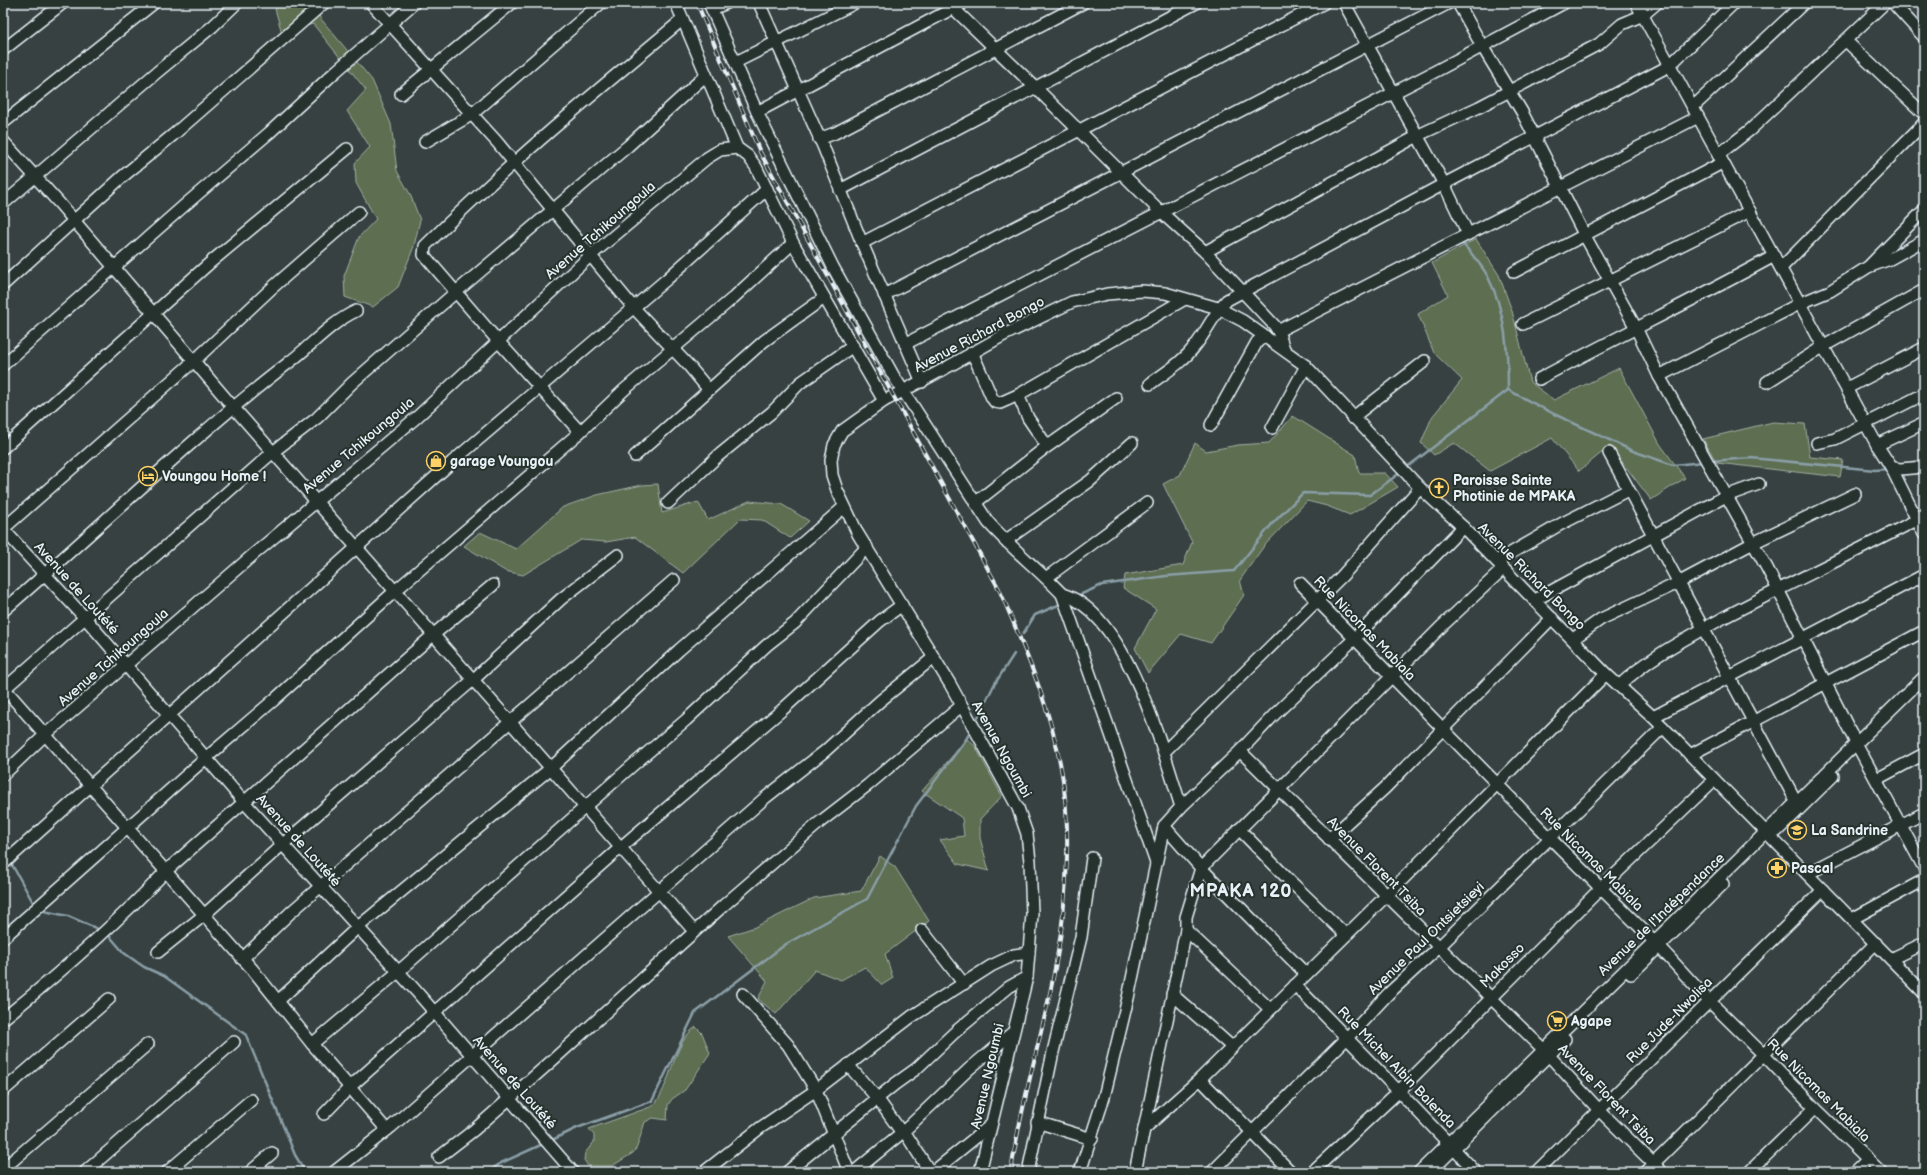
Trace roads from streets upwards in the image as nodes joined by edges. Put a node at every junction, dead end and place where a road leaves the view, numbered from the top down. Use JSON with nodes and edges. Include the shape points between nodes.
{"nodes":[{"id":1,"x":63,"y":3,"type":"edge"},
{"id":2,"x":154,"y":3,"type":"edge"},
{"id":3,"x":238,"y":3,"type":"edge"},
{"id":4,"x":324,"y":3,"type":"edge"},
{"id":5,"x":371,"y":3,"type":"edge"},
{"id":6,"x":414,"y":3,"type":"edge"},
{"id":7,"x":512,"y":3,"type":"edge"},
{"id":8,"x":601,"y":3,"type":"edge"},
{"id":9,"x":676,"y":3,"type":"edge"},
{"id":10,"x":727,"y":3,"type":"edge"},
{"id":11,"x":759,"y":3,"type":"edge"},
{"id":12,"x":855,"y":3,"type":"edge"},
{"id":13,"x":963,"y":3,"type":"edge"},
{"id":14,"x":1083,"y":3,"type":"edge"},
{"id":15,"x":1196,"y":3,"type":"edge"},
{"id":16,"x":1324,"y":3,"type":"edge"},
{"id":17,"x":1344,"y":3,"type":"edge"},
{"id":18,"x":1449,"y":3,"type":"edge"},
{"id":19,"x":1458,"y":3,"type":"edge"},
{"id":20,"x":1564,"y":3,"type":"edge"},
{"id":21,"x":1636,"y":3,"type":"edge"},
{"id":22,"x":1657,"y":3,"type":"edge"},
{"id":23,"x":1734,"y":3,"type":"edge"},
{"id":24,"x":1804,"y":3,"type":"edge"},
{"id":25,"x":1885,"y":3,"type":"edge"},
{"id":26,"x":1893,"y":3,"type":"edge"},
{"id":27,"x":711,"y":6,"type":"edge"},
{"id":28,"x":950,"y":6,"type":"edge"},
{"id":29,"x":1643,"y":15,"type":"junction"},
{"id":30,"x":682,"y":20,"type":"junction"},
{"id":31,"x":389,"y":24,"type":"junction"},
{"id":32,"x":1924,"y":37,"type":"edge"},
{"id":33,"x":1846,"y":41,"type":"junction"},
{"id":34,"x":777,"y":43,"type":"junction"},
{"id":35,"x":1368,"y":45,"type":"junction"},
{"id":36,"x":1482,"y":46,"type":"junction"},
{"id":37,"x":996,"y":49,"type":"junction"},
{"id":38,"x":3,"y":50,"type":"edge"},
{"id":39,"x":736,"y":62,"type":"junction"},
{"id":40,"x":1669,"y":66,"type":"junction"},
{"id":41,"x":430,"y":69,"type":"junction"},
{"id":42,"x":706,"y":75,"type":"junction"},
{"id":43,"x":1036,"y":87,"type":"junction"},
{"id":44,"x":1509,"y":90,"type":"junction"},
{"id":45,"x":798,"y":92,"type":"junction"},
{"id":46,"x":1394,"y":93,"type":"junction"},
{"id":47,"x":401,"y":94,"type":"dead end"},
{"id":48,"x":757,"y":112,"type":"junction"},
{"id":49,"x":1695,"y":112,"type":"junction"},
{"id":50,"x":1924,"y":114,"type":"edge"},
{"id":51,"x":471,"y":115,"type":"junction"},
{"id":52,"x":3,"y":123,"type":"edge"},
{"id":53,"x":1924,"y":123,"type":"edge"},
{"id":54,"x":1079,"y":131,"type":"junction"},
{"id":55,"x":1417,"y":136,"type":"junction"},
{"id":56,"x":1534,"y":137,"type":"junction"},
{"id":57,"x":819,"y":139,"type":"junction"},
{"id":58,"x":3,"y":141,"type":"edge"},
{"id":59,"x":425,"y":142,"type":"dead end"},
{"id":60,"x":737,"y":148,"type":"junction"},
{"id":61,"x":347,"y":149,"type":"dead end"},
{"id":62,"x":1720,"y":159,"type":"junction"},
{"id":63,"x":515,"y":164,"type":"junction"},
{"id":64,"x":1122,"y":172,"type":"junction"},
{"id":65,"x":34,"y":176,"type":"junction"},
{"id":66,"x":1444,"y":184,"type":"junction"},
{"id":67,"x":1559,"y":188,"type":"junction"},
{"id":68,"x":767,"y":189,"type":"junction"},
{"id":69,"x":840,"y":190,"type":"junction"},
{"id":70,"x":3,"y":204,"type":"edge"},
{"id":71,"x":1924,"y":210,"type":"edge"},
{"id":72,"x":552,"y":211,"type":"junction"},
{"id":73,"x":1750,"y":211,"type":"junction"},
{"id":74,"x":359,"y":212,"type":"dead end"},
{"id":75,"x":1162,"y":213,"type":"junction"},
{"id":76,"x":73,"y":221,"type":"junction"},
{"id":77,"x":1468,"y":234,"type":"junction"},
{"id":78,"x":1585,"y":236,"type":"junction"},
{"id":79,"x":1924,"y":240,"type":"edge"},
{"id":80,"x":793,"y":243,"type":"junction"},
{"id":81,"x":862,"y":243,"type":"junction"},
{"id":82,"x":1205,"y":252,"type":"junction"},
{"id":83,"x":590,"y":256,"type":"junction"},
{"id":84,"x":1774,"y":256,"type":"junction"},
{"id":85,"x":113,"y":267,"type":"junction"},
{"id":86,"x":1868,"y":267,"type":"junction"},
{"id":87,"x":1781,"y":268,"type":"junction"},
{"id":88,"x":1514,"y":272,"type":"dead end"},
{"id":89,"x":1610,"y":281,"type":"junction"},
{"id":90,"x":3,"y":285,"type":"edge"},
{"id":91,"x":1242,"y":290,"type":"junction"},
{"id":92,"x":1924,"y":290,"type":"edge"},
{"id":93,"x":456,"y":292,"type":"junction"},
{"id":94,"x":884,"y":295,"type":"junction"},
{"id":95,"x":824,"y":298,"type":"junction"},
{"id":96,"x":1185,"y":299,"type":"junction"},
{"id":97,"x":1801,"y":303,"type":"junction"},
{"id":98,"x":633,"y":308,"type":"junction"},
{"id":99,"x":1218,"y":308,"type":"junction"},
{"id":100,"x":356,"y":311,"type":"dead end"},
{"id":101,"x":154,"y":313,"type":"junction"},
{"id":102,"x":1523,"y":324,"type":"dead end"},
{"id":103,"x":1636,"y":328,"type":"junction"},
{"id":104,"x":1278,"y":331,"type":"junction"},
{"id":105,"x":1265,"y":336,"type":"junction"},
{"id":106,"x":498,"y":341,"type":"junction"},
{"id":107,"x":905,"y":344,"type":"junction"},
{"id":108,"x":853,"y":346,"type":"junction"},
{"id":109,"x":1824,"y":346,"type":"junction"},
{"id":110,"x":672,"y":348,"type":"junction"},
{"id":111,"x":1924,"y":348,"type":"edge"},
{"id":112,"x":1284,"y":349,"type":"junction"},
{"id":113,"x":972,"y":352,"type":"junction"},
{"id":114,"x":1425,"y":360,"type":"dead end"},
{"id":115,"x":194,"y":361,"type":"junction"},
{"id":116,"x":3,"y":365,"type":"edge"},
{"id":117,"x":1306,"y":366,"type":"junction"},
{"id":118,"x":1659,"y":376,"type":"junction"},
{"id":119,"x":1539,"y":379,"type":"dead end"},
{"id":120,"x":922,"y":382,"type":"junction"},
{"id":121,"x":1767,"y":382,"type":"dead end"},
{"id":122,"x":1150,"y":384,"type":"dead end"},
{"id":123,"x":540,"y":388,"type":"junction"},
{"id":124,"x":1847,"y":388,"type":"junction"},
{"id":125,"x":708,"y":389,"type":"junction"},
{"id":126,"x":1924,"y":394,"type":"edge"},
{"id":127,"x":1018,"y":395,"type":"junction"},
{"id":128,"x":894,"y":396,"type":"junction"},
{"id":129,"x":1116,"y":398,"type":"dead end"},
{"id":130,"x":234,"y":408,"type":"junction"},
{"id":131,"x":1352,"y":418,"type":"junction"},
{"id":132,"x":1866,"y":423,"type":"junction"},
{"id":133,"x":1924,"y":423,"type":"edge"},
{"id":134,"x":1211,"y":425,"type":"dead end"},
{"id":135,"x":1272,"y":428,"type":"dead end"},
{"id":136,"x":580,"y":432,"type":"junction"},
{"id":137,"x":1817,"y":443,"type":"dead end"},
{"id":138,"x":1132,"y":444,"type":"dead end"},
{"id":139,"x":1877,"y":445,"type":"junction"},
{"id":140,"x":1047,"y":446,"type":"junction"},
{"id":141,"x":3,"y":448,"type":"edge"},
{"id":142,"x":273,"y":452,"type":"junction"},
{"id":143,"x":1609,"y":453,"type":"dead end"},
{"id":144,"x":634,"y":456,"type":"dead end"},
{"id":145,"x":1891,"y":467,"type":"junction"},
{"id":146,"x":1924,"y":467,"type":"edge"},
{"id":147,"x":1759,"y":484,"type":"dead end"},
{"id":148,"x":1420,"y":488,"type":"junction"},
{"id":149,"x":1628,"y":490,"type":"junction"},
{"id":150,"x":1855,"y":494,"type":"dead end"},
{"id":151,"x":1726,"y":496,"type":"junction"},
{"id":152,"x":316,"y":501,"type":"junction"},
{"id":153,"x":1147,"y":502,"type":"dead end"},
{"id":154,"x":668,"y":503,"type":"dead end"},
{"id":155,"x":975,"y":503,"type":"junction"},
{"id":156,"x":844,"y":507,"type":"junction"},
{"id":157,"x":1920,"y":518,"type":"edge"},
{"id":158,"x":1463,"y":527,"type":"junction"},
{"id":159,"x":3,"y":529,"type":"edge"},
{"id":160,"x":1924,"y":534,"type":"edge"},
{"id":161,"x":1654,"y":537,"type":"junction"},
{"id":162,"x":1005,"y":541,"type":"junction"},
{"id":163,"x":1753,"y":543,"type":"junction"},
{"id":164,"x":867,"y":547,"type":"junction"},
{"id":165,"x":357,"y":548,"type":"junction"},
{"id":166,"x":618,"y":555,"type":"dead end"},
{"id":167,"x":1500,"y":565,"type":"junction"},
{"id":168,"x":1924,"y":575,"type":"edge"},
{"id":169,"x":45,"y":576,"type":"junction"},
{"id":170,"x":1046,"y":578,"type":"junction"},
{"id":171,"x":674,"y":580,"type":"dead end"},
{"id":172,"x":1300,"y":583,"type":"dead end"},
{"id":173,"x":1678,"y":583,"type":"junction"},
{"id":174,"x":493,"y":585,"type":"dead end"},
{"id":175,"x":1778,"y":589,"type":"junction"},
{"id":176,"x":395,"y":591,"type":"junction"},
{"id":177,"x":1062,"y":594,"type":"junction"},
{"id":178,"x":1316,"y":600,"type":"junction"},
{"id":179,"x":1535,"y":600,"type":"junction"},
{"id":180,"x":902,"y":604,"type":"junction"},
{"id":181,"x":3,"y":612,"type":"edge"},
{"id":182,"x":1552,"y":618,"type":"junction"},
{"id":183,"x":86,"y":619,"type":"junction"},
{"id":184,"x":1703,"y":629,"type":"junction"},
{"id":185,"x":1924,"y":631,"type":"edge"},
{"id":186,"x":433,"y":635,"type":"junction"},
{"id":187,"x":1803,"y":638,"type":"junction"},
{"id":188,"x":1354,"y":639,"type":"junction"},
{"id":189,"x":1573,"y":639,"type":"junction"},
{"id":190,"x":933,"y":658,"type":"junction"},
{"id":191,"x":126,"y":666,"type":"junction"},
{"id":192,"x":1606,"y":674,"type":"junction"},
{"id":193,"x":1391,"y":676,"type":"junction"},
{"id":194,"x":1924,"y":677,"type":"edge"},
{"id":195,"x":1729,"y":679,"type":"junction"},
{"id":196,"x":473,"y":680,"type":"junction"},
{"id":197,"x":1827,"y":684,"type":"junction"},
{"id":198,"x":1619,"y":686,"type":"junction"},
{"id":199,"x":1924,"y":687,"type":"edge"},
{"id":200,"x":4,"y":689,"type":"edge"},
{"id":201,"x":961,"y":706,"type":"junction"},
{"id":202,"x":170,"y":714,"type":"junction"},
{"id":203,"x":1653,"y":717,"type":"junction"},
{"id":204,"x":1753,"y":722,"type":"junction"},
{"id":205,"x":511,"y":723,"type":"junction"},
{"id":206,"x":1663,"y":727,"type":"junction"},
{"id":207,"x":1443,"y":729,"type":"junction"},
{"id":208,"x":45,"y":735,"type":"junction"},
{"id":209,"x":1858,"y":746,"type":"junction"},
{"id":210,"x":1240,"y":751,"type":"junction"},
{"id":211,"x":1164,"y":752,"type":"junction"},
{"id":212,"x":1924,"y":754,"type":"edge"},
{"id":213,"x":1690,"y":755,"type":"junction"},
{"id":214,"x":206,"y":758,"type":"junction"},
{"id":215,"x":551,"y":768,"type":"junction"},
{"id":216,"x":3,"y":775,"type":"edge"},
{"id":217,"x":1877,"y":779,"type":"junction"},
{"id":218,"x":1714,"y":780,"type":"junction"},
{"id":219,"x":1498,"y":784,"type":"junction"},
{"id":220,"x":90,"y":786,"type":"junction"},
{"id":221,"x":1278,"y":789,"type":"junction"},
{"id":222,"x":1796,"y":801,"type":"junction"},
{"id":223,"x":244,"y":802,"type":"junction"},
{"id":224,"x":585,"y":807,"type":"junction"},
{"id":225,"x":1181,"y":808,"type":"junction"},
{"id":226,"x":1924,"y":813,"type":"edge"},
{"id":227,"x":1902,"y":825,"type":"junction"},
{"id":228,"x":1164,"y":826,"type":"junction"},
{"id":229,"x":128,"y":828,"type":"junction"},
{"id":230,"x":1239,"y":829,"type":"junction"},
{"id":231,"x":1768,"y":835,"type":"junction"},
{"id":232,"x":1550,"y":838,"type":"junction"},
{"id":233,"x":1329,"y":839,"type":"junction"},
{"id":234,"x":283,"y":844,"type":"junction"},
{"id":235,"x":621,"y":847,"type":"junction"},
{"id":236,"x":5,"y":857,"type":"edge"},
{"id":237,"x":1092,"y":858,"type":"dead end"},
{"id":238,"x":1156,"y":863,"type":"junction"},
{"id":239,"x":1201,"y":868,"type":"junction"},
{"id":240,"x":1924,"y":868,"type":"edge"},
{"id":241,"x":166,"y":871,"type":"junction"},
{"id":242,"x":1807,"y":874,"type":"junction"},
{"id":243,"x":1924,"y":880,"type":"edge"},
{"id":244,"x":321,"y":886,"type":"junction"},
{"id":245,"x":1600,"y":889,"type":"junction"},
{"id":246,"x":659,"y":890,"type":"junction"},
{"id":247,"x":1823,"y":890,"type":"junction"},
{"id":248,"x":1386,"y":896,"type":"junction"},
{"id":249,"x":204,"y":915,"type":"junction"},
{"id":250,"x":1852,"y":919,"type":"junction"},
{"id":251,"x":358,"y":928,"type":"junction"},
{"id":252,"x":922,"y":930,"type":"dead end"},
{"id":253,"x":1186,"y":930,"type":"junction"},
{"id":254,"x":694,"y":931,"type":"junction"},
{"id":255,"x":1346,"y":935,"type":"junction"},
{"id":256,"x":3,"y":938,"type":"edge"},
{"id":257,"x":1656,"y":943,"type":"junction"},
{"id":258,"x":1876,"y":943,"type":"junction"},
{"id":259,"x":1924,"y":943,"type":"edge"},
{"id":260,"x":1438,"y":948,"type":"junction"},
{"id":261,"x":158,"y":952,"type":"dead end"},
{"id":262,"x":1029,"y":953,"type":"junction"},
{"id":263,"x":242,"y":959,"type":"junction"},
{"id":264,"x":1891,"y":959,"type":"junction"},
{"id":265,"x":398,"y":972,"type":"junction"},
{"id":266,"x":1306,"y":974,"type":"junction"},
{"id":267,"x":1027,"y":977,"type":"junction"},
{"id":268,"x":964,"y":984,"type":"junction"},
{"id":269,"x":1295,"y":985,"type":"junction"},
{"id":270,"x":1924,"y":993,"type":"edge"},
{"id":271,"x":743,"y":994,"type":"dead end"},
{"id":272,"x":1172,"y":994,"type":"junction"},
{"id":273,"x":108,"y":999,"type":"dead end"},
{"id":274,"x":1490,"y":999,"type":"junction"},
{"id":275,"x":278,"y":1001,"type":"junction"},
{"id":276,"x":1709,"y":1001,"type":"junction"},
{"id":277,"x":1270,"y":1009,"type":"junction"},
{"id":278,"x":435,"y":1014,"type":"junction"},
{"id":279,"x":3,"y":1019,"type":"edge"},
{"id":280,"x":1012,"y":1033,"type":"junction"},
{"id":281,"x":1347,"y":1038,"type":"junction"},
{"id":282,"x":234,"y":1042,"type":"dead end"},
{"id":283,"x":148,"y":1044,"type":"dead end"},
{"id":284,"x":312,"y":1044,"type":"junction"},
{"id":285,"x":1232,"y":1048,"type":"junction"},
{"id":286,"x":1547,"y":1053,"type":"junction"},
{"id":287,"x":1764,"y":1054,"type":"junction"},
{"id":288,"x":472,"y":1055,"type":"junction"},
{"id":289,"x":848,"y":1065,"type":"junction"},
{"id":290,"x":1200,"y":1079,"type":"junction"},
{"id":291,"x":350,"y":1087,"type":"junction"},
{"id":292,"x":816,"y":1090,"type":"junction"},
{"id":293,"x":3,"y":1091,"type":"edge"},
{"id":294,"x":1398,"y":1092,"type":"junction"},
{"id":295,"x":509,"y":1097,"type":"junction"},
{"id":296,"x":877,"y":1098,"type":"junction"},
{"id":297,"x":251,"y":1100,"type":"dead end"},
{"id":298,"x":1815,"y":1108,"type":"junction"},
{"id":299,"x":1599,"y":1110,"type":"junction"},
{"id":300,"x":324,"y":1114,"type":"dead end"},
{"id":301,"x":1037,"y":1122,"type":"junction"},
{"id":302,"x":991,"y":1125,"type":"junction"},
{"id":303,"x":1144,"y":1129,"type":"junction"},
{"id":304,"x":387,"y":1130,"type":"junction"},
{"id":305,"x":834,"y":1132,"type":"junction"},
{"id":306,"x":903,"y":1132,"type":"junction"},
{"id":307,"x":1252,"y":1132,"type":"junction"},
{"id":308,"x":1092,"y":1139,"type":"junction"},
{"id":309,"x":1451,"y":1145,"type":"junction"},
{"id":310,"x":272,"y":1153,"type":"dead end"},
{"id":311,"x":439,"y":1156,"type":"dead end"},
{"id":312,"x":1868,"y":1159,"type":"junction"},
{"id":313,"x":1653,"y":1164,"type":"junction"},
{"id":314,"x":3,"y":1169,"type":"edge"},
{"id":315,"x":85,"y":1172,"type":"edge"},
{"id":316,"x":167,"y":1172,"type":"edge"},
{"id":317,"x":250,"y":1172,"type":"edge"},
{"id":318,"x":334,"y":1172,"type":"edge"},
{"id":319,"x":574,"y":1172,"type":"edge"},
{"id":320,"x":706,"y":1172,"type":"edge"},
{"id":321,"x":787,"y":1172,"type":"edge"},
{"id":322,"x":849,"y":1172,"type":"edge"},
{"id":323,"x":854,"y":1172,"type":"edge"},
{"id":324,"x":930,"y":1172,"type":"edge"},
{"id":325,"x":933,"y":1172,"type":"edge"},
{"id":326,"x":980,"y":1172,"type":"edge"},
{"id":327,"x":1028,"y":1172,"type":"edge"},
{"id":328,"x":1080,"y":1172,"type":"edge"},
{"id":329,"x":1135,"y":1172,"type":"edge"},
{"id":330,"x":1212,"y":1172,"type":"edge"},
{"id":331,"x":1291,"y":1172,"type":"edge"},
{"id":332,"x":1312,"y":1172,"type":"edge"},
{"id":333,"x":1419,"y":1172,"type":"edge"},
{"id":334,"x":1430,"y":1172,"type":"edge"},
{"id":335,"x":1476,"y":1172,"type":"edge"},
{"id":336,"x":1536,"y":1172,"type":"edge"},
{"id":337,"x":1644,"y":1172,"type":"edge"},
{"id":338,"x":1662,"y":1172,"type":"edge"},
{"id":339,"x":1749,"y":1172,"type":"edge"},
{"id":340,"x":1855,"y":1172,"type":"edge"},
{"id":341,"x":1881,"y":1172,"type":"edge"}],
"edges":[{"from":1,"to":38,"type":"street"},
{"from":2,"to":52,"type":"street"},
{"from":3,"to":65,"type":"street"},
{"from":4,"to":76,"type":"street"},
{"from":5,"to":31,"type":"street"},
{"from":6,"to":31,"type":"street"},
{"from":7,"to":41,"type":"street"},
{"from":8,"to":51,"type":"street"},
{"from":9,"to":30,"type":"street"},
{"from":10,"to":27,"type":"street"},
{"from":11,"to":34,"type":"street"},
{"from":12,"to":34,"type":"street"},
{"from":13,"to":28,"type":"street"},
{"from":14,"to":37,"type":"street"},
{"from":15,"to":43,"type":"street"},
{"from":16,"to":54,"type":"street"},
{"from":17,"to":35,"type":"street"},
{"from":18,"to":35,"type":"street"},
{"from":19,"to":36,"type":"street"},
{"from":20,"to":36,"type":"street"},
{"from":21,"to":29,"type":"street"},
{"from":22,"to":29,"type":"street"},
{"from":23,"to":40,"type":"street"},
{"from":24,"to":49,"type":"street"},
{"from":25,"to":33,"type":"street"},
{"from":26,"to":32,"type":"street"},
{"from":27,"to":39,"type":"street"},
{"from":28,"to":37,"type":"street"},
{"from":28,"to":45,"type":"street"},
{"from":29,"to":40,"type":"street"},
{"from":29,"to":44,"type":"street","via":[[1622,24],[1599,44]]},
{"from":30,"to":42,"type":"street"},
{"from":30,"to":63,"type":"street","via":[[593,94]]},
{"from":31,"to":41,"type":"street"},
{"from":31,"to":85,"type":"street","via":[[269,133]]},
{"from":33,"to":50,"type":"street"},
{"from":33,"to":62,"type":"street"},
{"from":34,"to":39,"type":"street"},
{"from":34,"to":45,"type":"street"},
{"from":35,"to":46,"type":"street"},
{"from":35,"to":64,"type":"street"},
{"from":36,"to":44,"type":"street"},
{"from":36,"to":46,"type":"street"},
{"from":37,"to":43,"type":"street"},
{"from":37,"to":57,"type":"street"},
{"from":39,"to":48,"type":"street"},
{"from":40,"to":49,"type":"street"},
{"from":40,"to":56,"type":"street"},
{"from":41,"to":47,"type":"street"},
{"from":41,"to":51,"type":"street"},
{"from":42,"to":60,"type":"street"},
{"from":42,"to":72,"type":"street"},
{"from":43,"to":54,"type":"street"},
{"from":43,"to":69,"type":"street"},
{"from":44,"to":55,"type":"street"},
{"from":44,"to":56,"type":"street"},
{"from":45,"to":48,"type":"street"},
{"from":45,"to":57,"type":"street"},
{"from":46,"to":55,"type":"street"},
{"from":46,"to":75,"type":"street"},
{"from":48,"to":128,"type":"street","via":[[833,267],[893,376]]},
{"from":49,"to":62,"type":"street"},
{"from":49,"to":67,"type":"street"},
{"from":51,"to":59,"type":"street"},
{"from":51,"to":63,"type":"street"},
{"from":53,"to":87,"type":"street"},
{"from":54,"to":64,"type":"street"},
{"from":54,"to":81,"type":"street"},
{"from":55,"to":66,"type":"street"},
{"from":55,"to":82,"type":"street"},
{"from":56,"to":66,"type":"street"},
{"from":56,"to":67,"type":"street"},
{"from":57,"to":69,"type":"street"},
{"from":58,"to":65,"type":"street"},
{"from":60,"to":68,"type":"street","via":[[748,156]]},
{"from":60,"to":83,"type":"street","name":"Avenue Tchikoungoula","via":[[720,150],[706,158]]},
{"from":61,"to":101,"type":"street","via":[[307,180]]},
{"from":62,"to":73,"type":"street"},
{"from":62,"to":78,"type":"street"},
{"from":63,"to":72,"type":"street"},
{"from":63,"to":93,"type":"street","via":[[470,202],[425,246],[424,255]]},
{"from":64,"to":75,"type":"street"},
{"from":64,"to":94,"type":"street"},
{"from":65,"to":70,"type":"street"},
{"from":65,"to":76,"type":"street"},
{"from":66,"to":77,"type":"street"},
{"from":66,"to":91,"type":"street"},
{"from":67,"to":77,"type":"street"},
{"from":67,"to":78,"type":"street"},
{"from":68,"to":80,"type":"street"},
{"from":68,"to":98,"type":"street"},
{"from":69,"to":81,"type":"street"},
{"from":71,"to":86,"type":"street"},
{"from":72,"to":83,"type":"street"},
{"from":72,"to":93,"type":"street"},
{"from":73,"to":84,"type":"street"},
{"from":73,"to":89,"type":"street"},
{"from":74,"to":115,"type":"street"},
{"from":75,"to":82,"type":"street"},
{"from":75,"to":107,"type":"street"},
{"from":76,"to":85,"type":"street"},
{"from":76,"to":90,"type":"street"},
{"from":77,"to":104,"type":"street"},
{"from":78,"to":88,"type":"street"},
{"from":78,"to":89,"type":"street"},
{"from":79,"to":86,"type":"street","via":[[1890,259]]},
{"from":80,"to":95,"type":"street"},
{"from":80,"to":110,"type":"street","via":[[733,298]]},
{"from":81,"to":94,"type":"street"},
{"from":82,"to":91,"type":"street"},
{"from":83,"to":98,"type":"street"},
{"from":83,"to":106,"type":"street","name":"Avenue Tchikoungoula"},
{"from":84,"to":87,"type":"street"},
{"from":84,"to":103,"type":"street"},
{"from":85,"to":101,"type":"street"},
{"from":85,"to":116,"type":"street"},
{"from":86,"to":97,"type":"street","via":[[1830,291]]},
{"from":87,"to":97,"type":"street"},
{"from":89,"to":102,"type":"street"},
{"from":89,"to":103,"type":"street"},
{"from":91,"to":99,"type":"street"},
{"from":91,"to":104,"type":"street"},
{"from":92,"to":109,"type":"street"},
{"from":93,"to":106,"type":"street"},
{"from":93,"to":142,"type":"street","via":[[352,383],[317,418]]},
{"from":94,"to":107,"type":"street"},
{"from":95,"to":108,"type":"street"},
{"from":95,"to":125,"type":"street","via":[[764,340]]},
{"from":96,"to":99,"type":"street","name":"Avenue Richard Bongo"},
{"from":96,"to":113,"type":"street","name":"Avenue Richard Bongo","via":[[1165,293],[1142,292],[1107,294],[1072,302]]},
{"from":96,"to":127,"type":"street"},
{"from":97,"to":109,"type":"street"},
{"from":97,"to":118,"type":"street"},
{"from":98,"to":110,"type":"street"},
{"from":98,"to":123,"type":"street"},
{"from":99,"to":105,"type":"street","name":"Avenue Richard Bongo"},
{"from":99,"to":122,"type":"street","via":[[1209,326],[1184,359]]},
{"from":100,"to":130,"type":"street","via":[[344,316]]},
{"from":101,"to":115,"type":"street"},
{"from":101,"to":141,"type":"street"},
{"from":103,"to":118,"type":"street"},
{"from":103,"to":119,"type":"street"},
{"from":104,"to":112,"type":"street"},
{"from":105,"to":112,"type":"street","name":"Avenue Richard Bongo"},
{"from":105,"to":134,"type":"street","via":[[1257,342]]},
{"from":106,"to":123,"type":"street"},
{"from":106,"to":152,"type":"street","name":"Avenue Tchikoungoula","via":[[416,417]]},
{"from":107,"to":120,"type":"street"},
{"from":108,"to":128,"type":"street"},
{"from":108,"to":154,"type":"street","via":[[800,383],[772,412],[718,456]]},
{"from":109,"to":121,"type":"street"},
{"from":109,"to":124,"type":"street"},
{"from":110,"to":125,"type":"street"},
{"from":110,"to":136,"type":"street"},
{"from":111,"to":124,"type":"street"},
{"from":112,"to":117,"type":"street","name":"Avenue Richard Bongo"},
{"from":113,"to":120,"type":"street","name":"Avenue Richard Bongo"},
{"from":113,"to":127,"type":"street","via":[[995,402],[1000,403]]},
{"from":114,"to":131,"type":"street"},
{"from":115,"to":130,"type":"street"},
{"from":115,"to":159,"type":"street"},
{"from":117,"to":131,"type":"street","name":"Avenue Richard Bongo"},
{"from":117,"to":135,"type":"street"},
{"from":118,"to":151,"type":"street"},
{"from":120,"to":128,"type":"street","name":"Avenue Richard Bongo"},
{"from":123,"to":136,"type":"street"},
{"from":123,"to":165,"type":"street","via":[[452,462]]},
{"from":124,"to":132,"type":"street"},
{"from":125,"to":144,"type":"street","via":[[666,430]]},
{"from":126,"to":132,"type":"street"},
{"from":127,"to":140,"type":"street","via":[[1028,418]]},
{"from":128,"to":155,"type":"street"},
{"from":128,"to":156,"type":"street","name":"Avenue Ngoumbi","via":[[842,431],[834,445],[832,475]]},
{"from":129,"to":140,"type":"street"},
{"from":130,"to":142,"type":"street"},
{"from":130,"to":169,"type":"street"},
{"from":131,"to":148,"type":"street","name":"Avenue Richard Bongo"},
{"from":132,"to":137,"type":"street","via":[[1835,439]]},
{"from":132,"to":139,"type":"street"},
{"from":133,"to":139,"type":"street"},
{"from":136,"to":176,"type":"street"},
{"from":138,"to":162,"type":"street","via":[[1090,481]]},
{"from":139,"to":145,"type":"street"},
{"from":140,"to":155,"type":"street"},
{"from":142,"to":152,"type":"street"},
{"from":142,"to":183,"type":"street"},
{"from":143,"to":149,"type":"street"},
{"from":145,"to":146,"type":"street"},
{"from":145,"to":157,"type":"street"},
{"from":147,"to":151,"type":"street"},
{"from":148,"to":158,"type":"street","name":"Avenue Richard Bongo"},
{"from":148,"to":178,"type":"street","via":[[1346,571]]},
{"from":149,"to":161,"type":"street"},
{"from":149,"to":167,"type":"street","via":[[1561,524]]},
{"from":150,"to":163,"type":"street"},
{"from":151,"to":161,"type":"street"},
{"from":151,"to":163,"type":"street"},
{"from":152,"to":165,"type":"street"},
{"from":152,"to":191,"type":"street","name":"Avenue Tchikoungoula"},
{"from":153,"to":170,"type":"street"},
{"from":155,"to":162,"type":"street"},
{"from":156,"to":164,"type":"street","name":"Avenue Ngoumbi"},
{"from":156,"to":215,"type":"street","via":[[678,650]]},
{"from":157,"to":160,"type":"street"},
{"from":157,"to":175,"type":"street"},
{"from":158,"to":167,"type":"street","name":"Avenue Richard Bongo"},
{"from":158,"to":188,"type":"street"},
{"from":159,"to":169,"type":"street","name":"Avenue de Loutété"},
{"from":161,"to":173,"type":"street"},
{"from":161,"to":179,"type":"street"},
{"from":162,"to":170,"type":"street"},
{"from":163,"to":173,"type":"street"},
{"from":163,"to":175,"type":"street"},
{"from":164,"to":180,"type":"street","name":"Avenue Ngoumbi"},
{"from":164,"to":224,"type":"street","via":[[795,624],[767,645],[686,720]]},
{"from":165,"to":176,"type":"street"},
{"from":165,"to":202,"type":"street"},
{"from":166,"to":196,"type":"street","via":[[561,599]]},
{"from":167,"to":179,"type":"street","name":"Avenue Richard Bongo"},
{"from":167,"to":193,"type":"street"},
{"from":168,"to":187,"type":"street"},
{"from":169,"to":181,"type":"street"},
{"from":169,"to":183,"type":"street","name":"Avenue de Loutété"},
{"from":170,"to":177,"type":"street"},
{"from":171,"to":205,"type":"street"},
{"from":172,"to":178,"type":"street","name":"Rue Nicomas Mabiala"},
{"from":173,"to":184,"type":"street"},
{"from":173,"to":189,"type":"street","via":[[1601,619]]},
{"from":174,"to":186,"type":"street"},
{"from":175,"to":184,"type":"street"},
{"from":175,"to":187,"type":"street"},
{"from":176,"to":186,"type":"street"},
{"from":176,"to":214,"type":"street"},
{"from":177,"to":211,"type":"street","via":[[1082,603],[1117,642],[1144,699]]},
{"from":177,"to":238,"type":"street"},
{"from":178,"to":188,"type":"street","name":"Rue Nicomas Mabiala"},
{"from":178,"to":211,"type":"street"},
{"from":179,"to":182,"type":"street","name":"Avenue Richard Bongo"},
{"from":180,"to":190,"type":"street","name":"Avenue Ngoumbi"},
{"from":180,"to":235,"type":"street"},
{"from":182,"to":189,"type":"street","name":"Avenue Richard Bongo"},
{"from":182,"to":207,"type":"street"},
{"from":183,"to":191,"type":"street","name":"Avenue de Loutété"},
{"from":183,"to":200,"type":"street"},
{"from":184,"to":195,"type":"street"},
{"from":184,"to":198,"type":"street","via":[[1648,662]]},
{"from":185,"to":197,"type":"street"},
{"from":186,"to":196,"type":"street"},
{"from":186,"to":223,"type":"street"},
{"from":187,"to":195,"type":"street"},
{"from":187,"to":197,"type":"street"},
{"from":188,"to":193,"type":"street","name":"Rue Nicomas Mabiala"},
{"from":188,"to":210,"type":"street"},
{"from":189,"to":192,"type":"street","name":"Avenue Richard Bongo"},
{"from":190,"to":201,"type":"street","name":"Avenue Ngoumbi"},
{"from":190,"to":246,"type":"street"},
{"from":191,"to":202,"type":"street","name":"Avenue de Loutété"},
{"from":191,"to":208,"type":"street","name":"Avenue Tchikoungoula"},
{"from":192,"to":198,"type":"street","name":"Avenue Richard Bongo"},
{"from":192,"to":219,"type":"street"},
{"from":193,"to":207,"type":"street","name":"Rue Nicomas Mabiala"},
{"from":193,"to":221,"type":"street"},
{"from":194,"to":209,"type":"street","name":"Avenue de l'Indépendance"},
{"from":195,"to":203,"type":"street"},
{"from":195,"to":204,"type":"street"},
{"from":196,"to":205,"type":"street"},
{"from":196,"to":234,"type":"street"},
{"from":197,"to":204,"type":"street"},
{"from":197,"to":209,"type":"street"},
{"from":198,"to":203,"type":"street","name":"Avenue Richard Bongo"},
{"from":199,"to":209,"type":"street","name":"Avenue de l'Indépendance"},
{"from":200,"to":208,"type":"street"},
{"from":201,"to":254,"type":"street","via":[[820,822]]},
{"from":201,"to":262,"type":"street","name":"Avenue Ngoumbi","via":[[1018,808],[1027,834],[1032,914]]},
{"from":202,"to":214,"type":"street","name":"Avenue de Loutété"},
{"from":202,"to":220,"type":"street"},
{"from":203,"to":206,"type":"street","name":"Avenue Richard Bongo"},
{"from":204,"to":213,"type":"street"},
{"from":204,"to":222,"type":"street"},
{"from":205,"to":215,"type":"street"},
{"from":205,"to":244,"type":"street"},
{"from":206,"to":213,"type":"street","name":"Avenue Richard Bongo"},
{"from":206,"to":232,"type":"street","name":"Avenue Paul Ontsietsieyi"},
{"from":207,"to":219,"type":"street","name":"Rue Nicomas Mabiala"},
{"from":207,"to":233,"type":"street","via":[[1385,788]]},
{"from":208,"to":216,"type":"street","name":"Avenue Tchikoungoula"},
{"from":208,"to":220,"type":"street"},
{"from":209,"to":217,"type":"street"},
{"from":209,"to":222,"type":"street","name":"Avenue de l'Indépendance"},
{"from":209,"to":231,"type":"street","name":"Avenue de l'Indépendance"},
{"from":210,"to":221,"type":"street","name":"Avenue Florent Tsiba"},
{"from":210,"to":225,"type":"street"},
{"from":211,"to":225,"type":"street"},
{"from":212,"to":217,"type":"street"},
{"from":213,"to":218,"type":"street","name":"Avenue Richard Bongo"},
{"from":214,"to":223,"type":"street","name":"Avenue de Loutété"},
{"from":214,"to":229,"type":"street"},
{"from":215,"to":224,"type":"street"},
{"from":215,"to":251,"type":"street"},
{"from":217,"to":227,"type":"street"},
{"from":218,"to":231,"type":"street","name":"Avenue Richard Bongo"},
{"from":218,"to":245,"type":"street","name":"Makosso"},
{"from":219,"to":232,"type":"street","name":"Rue Nicomas Mabiala"},
{"from":219,"to":248,"type":"street"},
{"from":220,"to":229,"type":"street"},
{"from":220,"to":236,"type":"street"},
{"from":221,"to":230,"type":"street"},
{"from":221,"to":233,"type":"street","name":"Avenue Florent Tsiba"},
{"from":222,"to":231,"type":"street","name":"Avenue de l'Indépendance"},
{"from":223,"to":234,"type":"street","name":"Avenue de Loutété"},
{"from":223,"to":241,"type":"street"},
{"from":224,"to":235,"type":"street"},
{"from":224,"to":265,"type":"street"},
{"from":225,"to":228,"type":"street"},
{"from":226,"to":227,"type":"street"},
{"from":227,"to":240,"type":"street"},
{"from":227,"to":242,"type":"street"},
{"from":228,"to":238,"type":"street"},
{"from":228,"to":239,"type":"street"},
{"from":229,"to":241,"type":"street"},
{"from":229,"to":256,"type":"street"},
{"from":230,"to":239,"type":"street"},
{"from":230,"to":255,"type":"street"},
{"from":231,"to":242,"type":"street","name":"Avenue Richard Bongo"},
{"from":231,"to":257,"type":"street","name":"Avenue de l'Indépendance"},
{"from":232,"to":245,"type":"street","name":"Rue Nicomas Mabiala"},
{"from":232,"to":260,"type":"street","name":"Avenue Paul Ontsietsieyi"},
{"from":233,"to":248,"type":"street","name":"Avenue Florent Tsiba"},
{"from":234,"to":244,"type":"street","name":"Avenue de Loutété"},
{"from":234,"to":249,"type":"street"},
{"from":235,"to":246,"type":"street"},
{"from":235,"to":278,"type":"street"},
{"from":237,"to":301,"type":"street","via":[[1081,937]]},
{"from":238,"to":308,"type":"street","via":[[1128,998]]},
{"from":239,"to":253,"type":"street","via":[[1186,917]]},
{"from":239,"to":266,"type":"street"},
{"from":241,"to":249,"type":"street"},
{"from":241,"to":279,"type":"street","via":[[64,970]]},
{"from":242,"to":247,"type":"street","name":"Avenue Richard Bongo"},
{"from":243,"to":250,"type":"street"},
{"from":244,"to":251,"type":"street","name":"Avenue de Loutété"},
{"from":244,"to":263,"type":"street"},
{"from":245,"to":257,"type":"street","name":"Rue Nicomas Mabiala"},
{"from":245,"to":274,"type":"street","name":"Makosso"},
{"from":246,"to":254,"type":"street"},
{"from":246,"to":288,"type":"street"},
{"from":247,"to":250,"type":"street","name":"Avenue Richard Bongo"},
{"from":247,"to":276,"type":"street","name":"Rue Jude-Nwolisa"},
{"from":248,"to":255,"type":"street"},
{"from":248,"to":260,"type":"street","name":"Avenue Florent Tsiba"},
{"from":249,"to":261,"type":"street"},
{"from":249,"to":263,"type":"street"},
{"from":250,"to":258,"type":"street","name":"Avenue Richard Bongo"},
{"from":251,"to":265,"type":"street","name":"Avenue de Loutété"},
{"from":251,"to":275,"type":"street"},
{"from":252,"to":268,"type":"street"},
{"from":253,"to":272,"type":"street"},
{"from":253,"to":277,"type":"street"},
{"from":254,"to":295,"type":"street"},
{"from":255,"to":266,"type":"street"},
{"from":257,"to":276,"type":"street","name":"Rue Nicomas Mabiala"},
{"from":257,"to":286,"type":"street","name":"Avenue de l'Indépendance"},
{"from":258,"to":264,"type":"street","name":"Avenue Richard Bongo"},
{"from":258,"to":287,"type":"street"},
{"from":259,"to":264,"type":"street"},
{"from":260,"to":274,"type":"street","name":"Avenue Florent Tsiba"},
{"from":260,"to":281,"type":"street","name":"Avenue Paul Ontsietsieyi","via":[[1388,994]]},
{"from":262,"to":267,"type":"street","name":"Avenue Ngoumbi"},
{"from":262,"to":268,"type":"street","via":[[1014,955]]},
{"from":263,"to":275,"type":"street"},
{"from":264,"to":270,"type":"street","name":"Avenue Richard Bongo"},
{"from":265,"to":278,"type":"street","name":"Avenue de Loutété"},
{"from":265,"to":284,"type":"street"},
{"from":266,"to":269,"type":"street"},
{"from":267,"to":280,"type":"street","name":"Avenue Ngoumbi"},
{"from":267,"to":296,"type":"street","via":[[1009,987],[916,1069]]},
{"from":268,"to":289,"type":"street","via":[[911,1017]]},
{"from":269,"to":277,"type":"street"},
{"from":269,"to":281,"type":"street","name":"Rue Michel Albin Balenda"},
{"from":271,"to":292,"type":"street","via":[[788,1045]]},
{"from":272,"to":285,"type":"street"},
{"from":272,"to":303,"type":"street"},
{"from":273,"to":293,"type":"street"},
{"from":274,"to":286,"type":"street","name":"Avenue Florent Tsiba"},
{"from":274,"to":294,"type":"street","name":"Makosso"},
{"from":275,"to":284,"type":"street"},
{"from":276,"to":287,"type":"street","name":"Rue Nicomas Mabiala"},
{"from":276,"to":299,"type":"street","name":"Rue Jude-Nwolisa"},
{"from":277,"to":285,"type":"street"},
{"from":278,"to":288,"type":"street","name":"Avenue de Loutété"},
{"from":278,"to":291,"type":"street"},
{"from":280,"to":302,"type":"street","name":"Avenue Ngoumbi"},
{"from":280,"to":306,"type":"street","via":[[969,1068]]},
{"from":281,"to":294,"type":"street","name":"Rue Michel Albin Balenda"},
{"from":281,"to":307,"type":"street","name":"Avenue Paul Ontsietsieyi"},
{"from":282,"to":315,"type":"street"},
{"from":283,"to":314,"type":"street"},
{"from":284,"to":291,"type":"street"},
{"from":285,"to":290,"type":"street"},
{"from":286,"to":299,"type":"street","name":"Avenue Florent Tsiba"},
{"from":286,"to":309,"type":"street","name":"Avenue de l'Indépendance"},
{"from":287,"to":298,"type":"street","name":"Rue Nicomas Mabiala"},
{"from":287,"to":313,"type":"street"},
{"from":288,"to":295,"type":"street","name":"Avenue de Loutété"},
{"from":288,"to":304,"type":"street"},
{"from":289,"to":292,"type":"street"},
{"from":289,"to":296,"type":"street"},
{"from":290,"to":303,"type":"street"},
{"from":290,"to":307,"type":"street"},
{"from":291,"to":300,"type":"street"},
{"from":291,"to":304,"type":"street"},
{"from":292,"to":305,"type":"street"},
{"from":292,"to":320,"type":"street","via":[[760,1128]]},
{"from":294,"to":309,"type":"street","name":"Rue Michel Albin Balenda"},
{"from":294,"to":332,"type":"street","name":"Makosso"},
{"from":295,"to":311,"type":"street","via":[[474,1130]]},
{"from":295,"to":319,"type":"street","name":"Avenue de Loutété"},
{"from":296,"to":305,"type":"street"},
{"from":296,"to":306,"type":"street"},
{"from":297,"to":316,"type":"street"},
{"from":298,"to":312,"type":"street","name":"Rue Nicomas Mabiala"},
{"from":298,"to":339,"type":"street"},
{"from":299,"to":313,"type":"street","name":"Avenue Florent Tsiba"},
{"from":299,"to":336,"type":"street","name":"Rue Jude-Nwolisa"},
{"from":301,"to":308,"type":"street"},
{"from":301,"to":327,"type":"street"},
{"from":302,"to":325,"type":"street"},
{"from":302,"to":326,"type":"street","name":"Avenue Ngoumbi"},
{"from":303,"to":329,"type":"street"},
{"from":304,"to":318,"type":"street"},
{"from":305,"to":321,"type":"street"},
{"from":305,"to":322,"type":"street"},
{"from":306,"to":323,"type":"street"},
{"from":306,"to":324,"type":"street"},
{"from":307,"to":330,"type":"street","name":"Avenue Paul Ontsietsieyi"},
{"from":307,"to":331,"type":"street"},
{"from":308,"to":328,"type":"street"},
{"from":309,"to":333,"type":"street","name":"Avenue de l'Indépendance"},
{"from":309,"to":334,"type":"street","name":"Avenue de l'Indépendance"},
{"from":309,"to":335,"type":"street","name":"Rue Michel Albin Balenda"},
{"from":310,"to":317,"type":"street"},
{"from":312,"to":340,"type":"street"},
{"from":312,"to":341,"type":"street","name":"Rue Nicomas Mabiala"},
{"from":313,"to":337,"type":"street"},
{"from":313,"to":338,"type":"street","name":"Avenue Florent Tsiba"}]}
